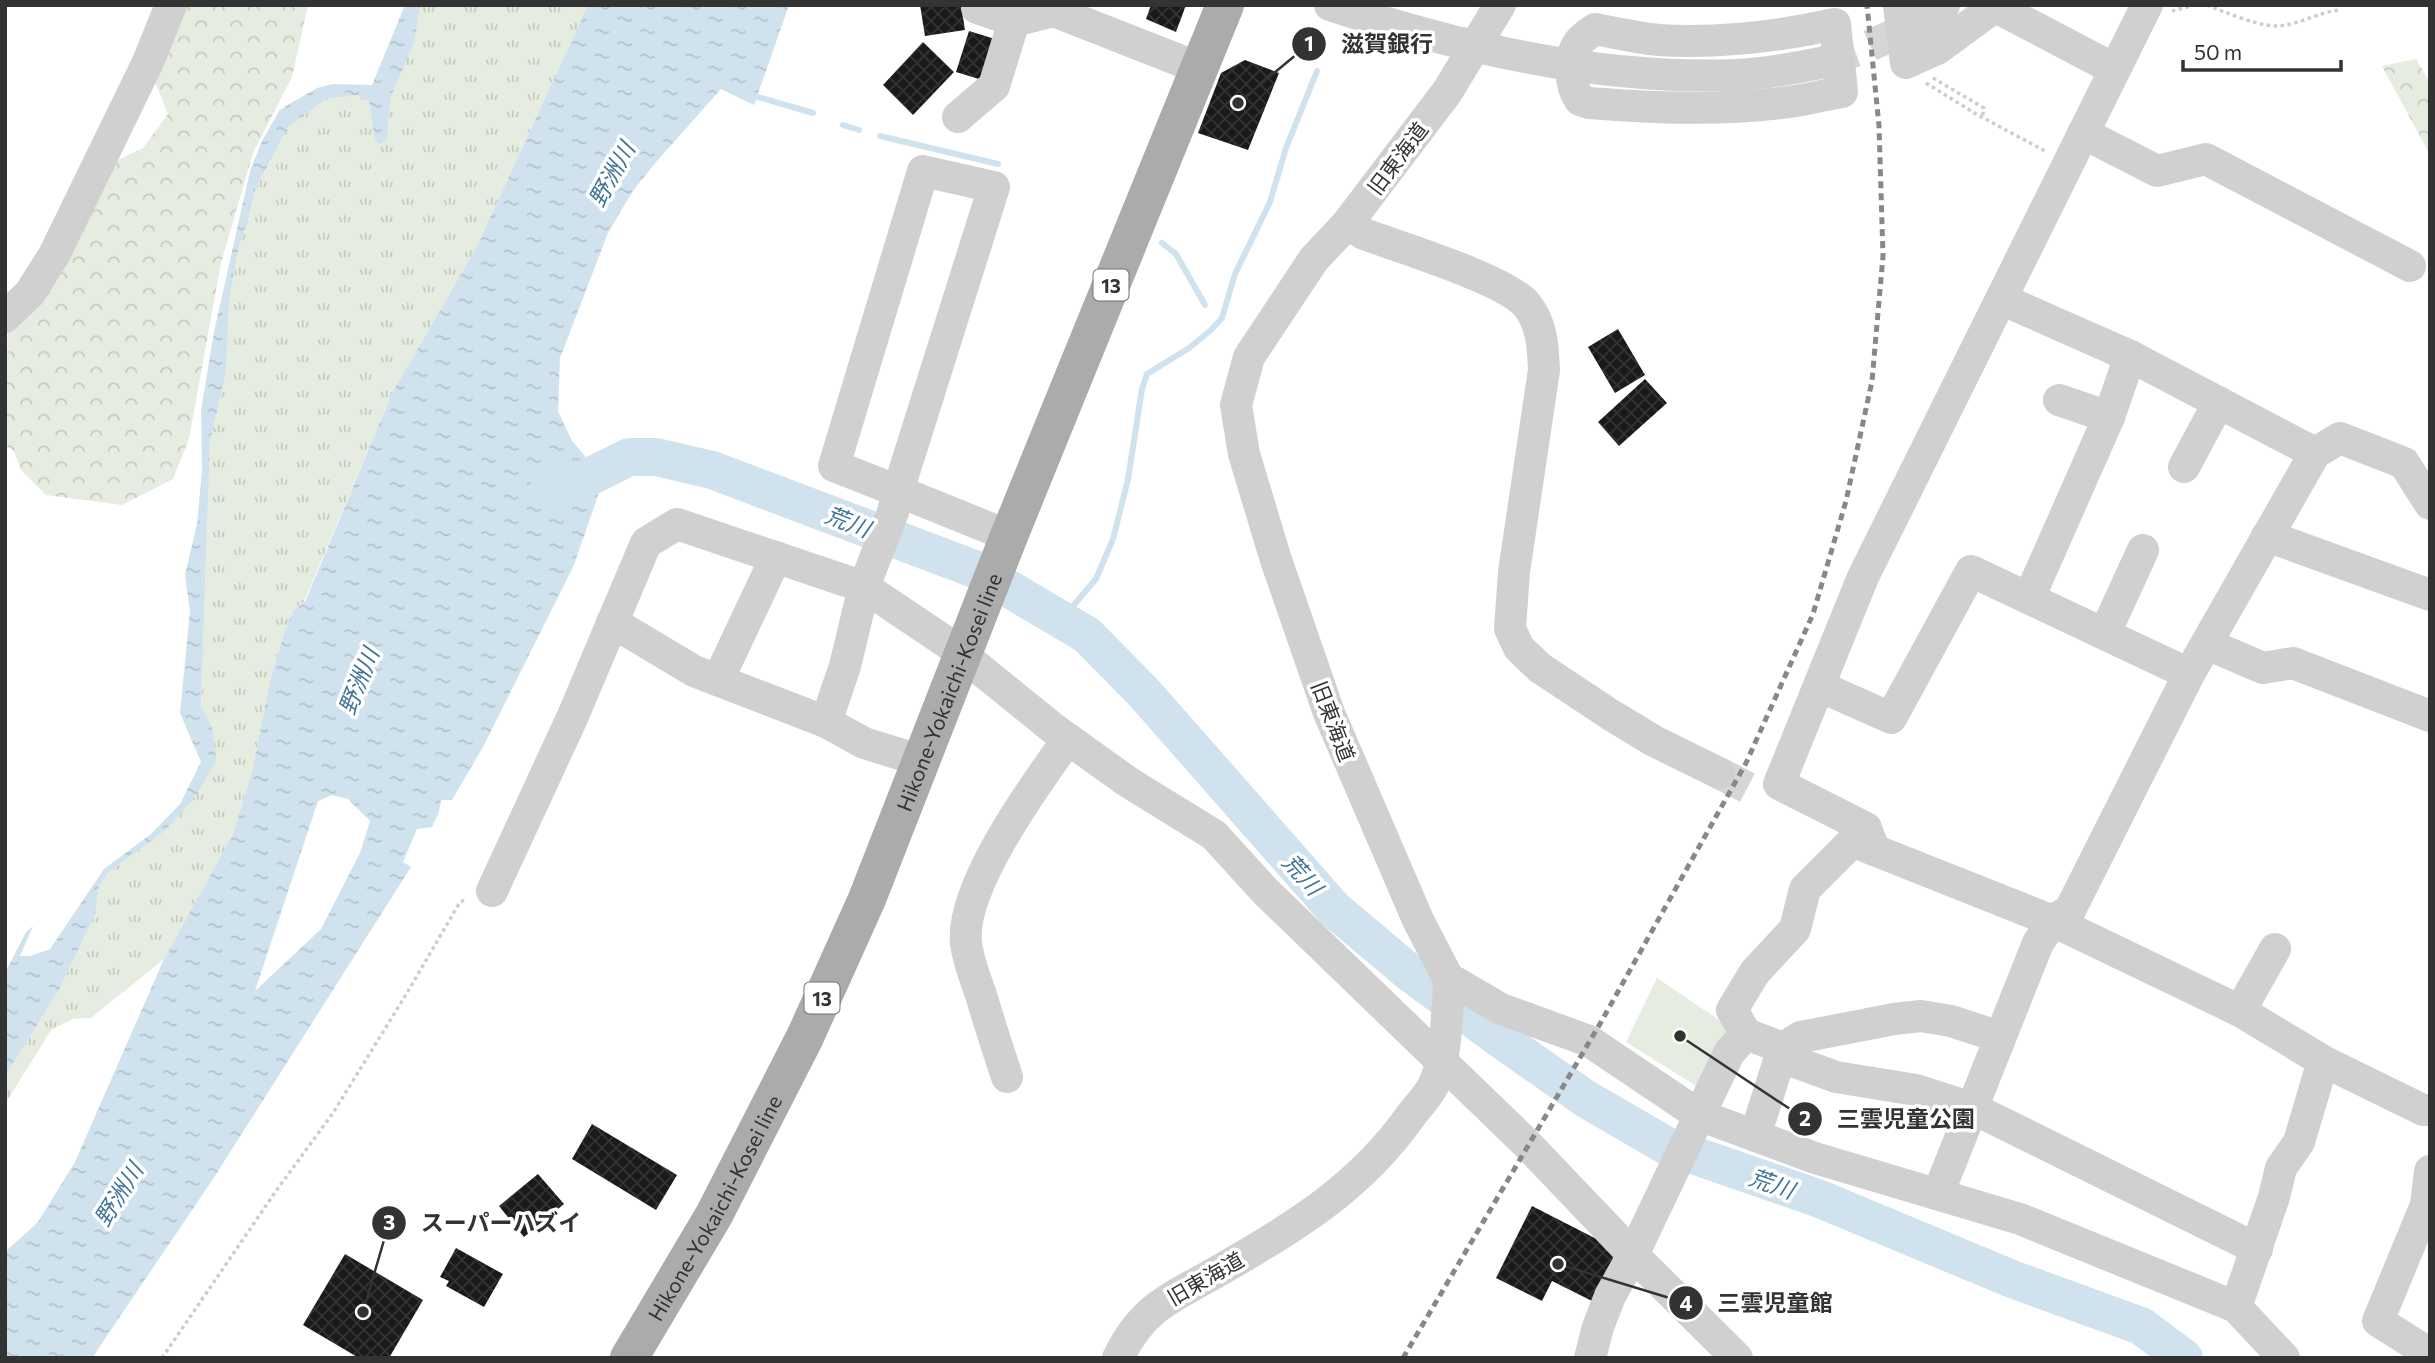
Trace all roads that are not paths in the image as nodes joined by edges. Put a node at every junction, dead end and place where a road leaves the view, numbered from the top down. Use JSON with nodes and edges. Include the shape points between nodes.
{"nodes":[{"id":1,"x":171,"y":5,"type":"edge"},
{"id":2,"x":1225,"y":5,"type":"edge"},
{"id":3,"x":1330,"y":5,"type":"edge"},
{"id":4,"x":1500,"y":5,"type":"edge"},
{"id":5,"x":1944,"y":5,"type":"edge"},
{"id":6,"x":2147,"y":5,"type":"edge"},
{"id":7,"x":1997,"y":6,"type":"edge"},
{"id":8,"x":977,"y":8,"type":"dead end"},
{"id":9,"x":1907,"y":15,"type":"edge"},
{"id":10,"x":1107,"y":18,"type":"edge"},
{"id":11,"x":1014,"y":21,"type":"junction"},
{"id":12,"x":1474,"y":47,"type":"junction"},
{"id":13,"x":1825,"y":62,"type":"tunnel mouth"},
{"id":14,"x":1572,"y":64,"type":"junction"},
{"id":15,"x":1199,"y":68,"type":"junction"},
{"id":16,"x":2114,"y":69,"type":"junction"},
{"id":17,"x":958,"y":117,"type":"dead end"},
{"id":18,"x":2083,"y":132,"type":"junction"},
{"id":19,"x":1347,"y":224,"type":"junction"},
{"id":20,"x":2410,"y":267,"type":"dead end"},
{"id":21,"x":2001,"y":299,"type":"junction"},
{"id":22,"x":5,"y":317,"type":"edge"},
{"id":23,"x":2130,"y":356,"type":"junction"},
{"id":24,"x":2059,"y":400,"type":"dead end"},
{"id":25,"x":2219,"y":402,"type":"junction"},
{"id":26,"x":2109,"y":417,"type":"junction"},
{"id":27,"x":2315,"y":453,"type":"junction"},
{"id":28,"x":2184,"y":467,"type":"dead end"},
{"id":29,"x":896,"y":501,"type":"junction"},
{"id":30,"x":2430,"y":504,"type":"edge"},
{"id":31,"x":2267,"y":536,"type":"junction"},
{"id":32,"x":2143,"y":550,"type":"dead end"},
{"id":33,"x":1004,"y":551,"type":"junction"},
{"id":34,"x":776,"y":557,"type":"junction"},
{"id":35,"x":865,"y":583,"type":"junction"},
{"id":36,"x":2430,"y":595,"type":"edge"},
{"id":37,"x":2029,"y":598,"type":"junction"},
{"id":38,"x":612,"y":622,"type":"junction"},
{"id":39,"x":2105,"y":633,"type":"junction"},
{"id":40,"x":2207,"y":643,"type":"junction"},
{"id":41,"x":963,"y":655,"type":"junction"},
{"id":42,"x":2189,"y":674,"type":"junction"},
{"id":43,"x":718,"y":680,"type":"junction"},
{"id":44,"x":1819,"y":686,"type":"junction"},
{"id":45,"x":2430,"y":716,"type":"edge"},
{"id":46,"x":826,"y":722,"type":"junction"},
{"id":47,"x":1068,"y":739,"type":"junction"},
{"id":48,"x":922,"y":761,"type":"junction"},
{"id":49,"x":1719,"y":773,"type":"tunnel mouth"},
{"id":50,"x":1756,"y":792,"type":"tunnel mouth"},
{"id":51,"x":1863,"y":846,"type":"junction"},
{"id":52,"x":492,"y":891,"type":"road end"},
{"id":53,"x":2053,"y":922,"type":"junction"},
{"id":54,"x":2275,"y":949,"type":"dead end"},
{"id":55,"x":1448,"y":978,"type":"junction"},
{"id":56,"x":2240,"y":1011,"type":"junction"},
{"id":57,"x":1746,"y":1034,"type":"junction"},
{"id":58,"x":2000,"y":1037,"type":"junction"},
{"id":59,"x":1783,"y":1048,"type":"junction"},
{"id":60,"x":1441,"y":1055,"type":"junction"},
{"id":61,"x":2323,"y":1061,"type":"junction"},
{"id":62,"x":1007,"y":1077,"type":"dead end"},
{"id":63,"x":1972,"y":1108,"type":"junction"},
{"id":64,"x":2430,"y":1110,"type":"edge"},
{"id":65,"x":1696,"y":1122,"type":"junction"},
{"id":66,"x":1755,"y":1136,"type":"junction"},
{"id":67,"x":2430,"y":1171,"type":"edge"},
{"id":68,"x":1938,"y":1194,"type":"junction"},
{"id":69,"x":2428,"y":1206,"type":"edge"},
{"id":70,"x":2257,"y":1249,"type":"junction"},
{"id":71,"x":1633,"y":1255,"type":"junction"},
{"id":72,"x":2236,"y":1307,"type":"junction"},
{"id":73,"x":2430,"y":1354,"type":"edge"},
{"id":74,"x":629,"y":1358,"type":"edge"},
{"id":75,"x":1118,"y":1358,"type":"edge"},
{"id":76,"x":1590,"y":1358,"type":"edge"},
{"id":77,"x":1737,"y":1358,"type":"edge"},
{"id":78,"x":2284,"y":1358,"type":"edge"}],
"edges":[{"from":1,"to":22,"type":"street","via":[[54,255],[30,293]]},
{"from":2,"to":15,"type":"main road","name":"Hikone-Yokaichi-Kosei line","number":"13"},
{"from":3,"to":12,"type":"street"},
{"from":4,"to":12,"type":"street","name":"旧東海道"},
{"from":5,"to":9,"type":"street"},
{"from":6,"to":16,"type":"street"},
{"from":7,"to":9,"type":"street","via":[[1937,49],[1906,63]]},
{"from":7,"to":16,"type":"street"},
{"from":8,"to":11,"type":"street"},
{"from":10,"to":11,"type":"street","via":[[1054,11]]},
{"from":10,"to":15,"type":"street"},
{"from":11,"to":17,"type":"street","via":[[994,86]]},
{"from":12,"to":14,"type":"street"},
{"from":12,"to":19,"type":"street","name":"旧東海道","via":[[1447,92]]},
{"from":13,"to":14,"type":"street","via":[[1727,75],[1647,73]]},
{"from":14,"to":14,"type":"street","via":[[1580,41],[1595,29],[1657,40],[1707,42],[1752,40],[1835,24],[1842,92],[1714,108],[1589,103],[1575,94]]},
{"from":15,"to":33,"type":"main road","name":"Hikone-Yokaichi-Kosei line","number":"13"},
{"from":16,"to":18,"type":"street"},
{"from":18,"to":20,"type":"street","via":[[2157,171],[2206,159]]},
{"from":18,"to":21,"type":"street"},
{"from":19,"to":49,"type":"street","via":[[1488,280],[1526,304],[1543,341],[1544,370],[1510,629],[1518,648],[1540,668],[1622,722]]},
{"from":19,"to":55,"type":"street","name":"旧東海道","via":[[1314,259],[1249,357],[1236,405],[1248,467],[1276,560],[1329,713],[1418,920]]},
{"from":21,"to":23,"type":"street"},
{"from":21,"to":44,"type":"street","via":[[1863,577]]},
{"from":23,"to":25,"type":"street"},
{"from":23,"to":26,"type":"street"},
{"from":24,"to":26,"type":"street"},
{"from":25,"to":27,"type":"street"},
{"from":25,"to":28,"type":"street"},
{"from":26,"to":37,"type":"street"},
{"from":27,"to":30,"type":"street","via":[[2340,438],[2404,463]]},
{"from":27,"to":31,"type":"street"},
{"from":29,"to":29,"type":"street","via":[[994,187],[923,171],[834,466]]},
{"from":29,"to":33,"type":"street"},
{"from":29,"to":35,"type":"street"},
{"from":31,"to":36,"type":"street"},
{"from":31,"to":40,"type":"street"},
{"from":32,"to":39,"type":"street"},
{"from":33,"to":41,"type":"main road","name":"Hikone-Yokaichi-Kosei line","number":"13"},
{"from":34,"to":35,"type":"street"},
{"from":34,"to":38,"type":"street","via":[[677,524],[646,543]]},
{"from":34,"to":43,"type":"street"},
{"from":35,"to":41,"type":"street"},
{"from":35,"to":46,"type":"street"},
{"from":37,"to":39,"type":"street"},
{"from":37,"to":44,"type":"street","via":[[1971,571],[1891,718]]},
{"from":38,"to":43,"type":"street","via":[[694,671]]},
{"from":38,"to":52,"type":"street"},
{"from":39,"to":42,"type":"street"},
{"from":40,"to":42,"type":"street"},
{"from":40,"to":45,"type":"street","via":[[2263,668],[2293,663]]},
{"from":41,"to":47,"type":"street"},
{"from":41,"to":48,"type":"main road","name":"Hikone-Yokaichi-Kosei line","number":"13"},
{"from":42,"to":53,"type":"street","via":[[2070,910]]},
{"from":43,"to":46,"type":"street"},
{"from":44,"to":51,"type":"street","via":[[1779,784],[1866,828]]},
{"from":46,"to":48,"type":"street","via":[[864,743]]},
{"from":47,"to":60,"type":"street","via":[[1214,835],[1265,891]]},
{"from":47,"to":62,"type":"street","via":[[1014,816],[969,912],[966,942]]},
{"from":48,"to":74,"type":"main road","name":"Hikone-Yokaichi-Kosei line","number":"13","via":[[805,1037],[714,1215]]},
{"from":50,"to":51,"type":"street"},
{"from":51,"to":53,"type":"street"},
{"from":51,"to":57,"type":"street","via":[[1805,889],[1795,929],[1755,972],[1732,1010]]},
{"from":53,"to":56,"type":"street"},
{"from":53,"to":58,"type":"street","via":[[2038,943]]},
{"from":54,"to":56,"type":"street"},
{"from":55,"to":60,"type":"street","name":"旧東海道"},
{"from":55,"to":65,"type":"street","via":[[1501,1009],[1589,1041]]},
{"from":56,"to":61,"type":"street"},
{"from":57,"to":59,"type":"street"},
{"from":57,"to":65,"type":"street","via":[[1729,1053]]},
{"from":58,"to":59,"type":"street","via":[[1921,1016],[1801,1037]]},
{"from":58,"to":63,"type":"street"},
{"from":59,"to":63,"type":"street","via":[[1796,1062],[1836,1077],[1916,1090]]},
{"from":59,"to":66,"type":"street"},
{"from":60,"to":71,"type":"street"},
{"from":60,"to":75,"type":"street","name":"旧東海道","via":[[1433,1084],[1369,1166],[1294,1227],[1156,1306],[1136,1326]]},
{"from":61,"to":64,"type":"street"},
{"from":61,"to":70,"type":"street","via":[[2299,1142],[2281,1168]]},
{"from":63,"to":68,"type":"street"},
{"from":63,"to":70,"type":"street"},
{"from":65,"to":66,"type":"street"},
{"from":65,"to":71,"type":"street"},
{"from":66,"to":68,"type":"street"},
{"from":67,"to":69,"type":"street"},
{"from":68,"to":72,"type":"street","via":[[2020,1219]]},
{"from":69,"to":73,"type":"street","via":[[2378,1321]]},
{"from":70,"to":72,"type":"street"},
{"from":71,"to":76,"type":"street","via":[[1610,1296]]},
{"from":71,"to":77,"type":"street"},
{"from":72,"to":78,"type":"street"}]}
